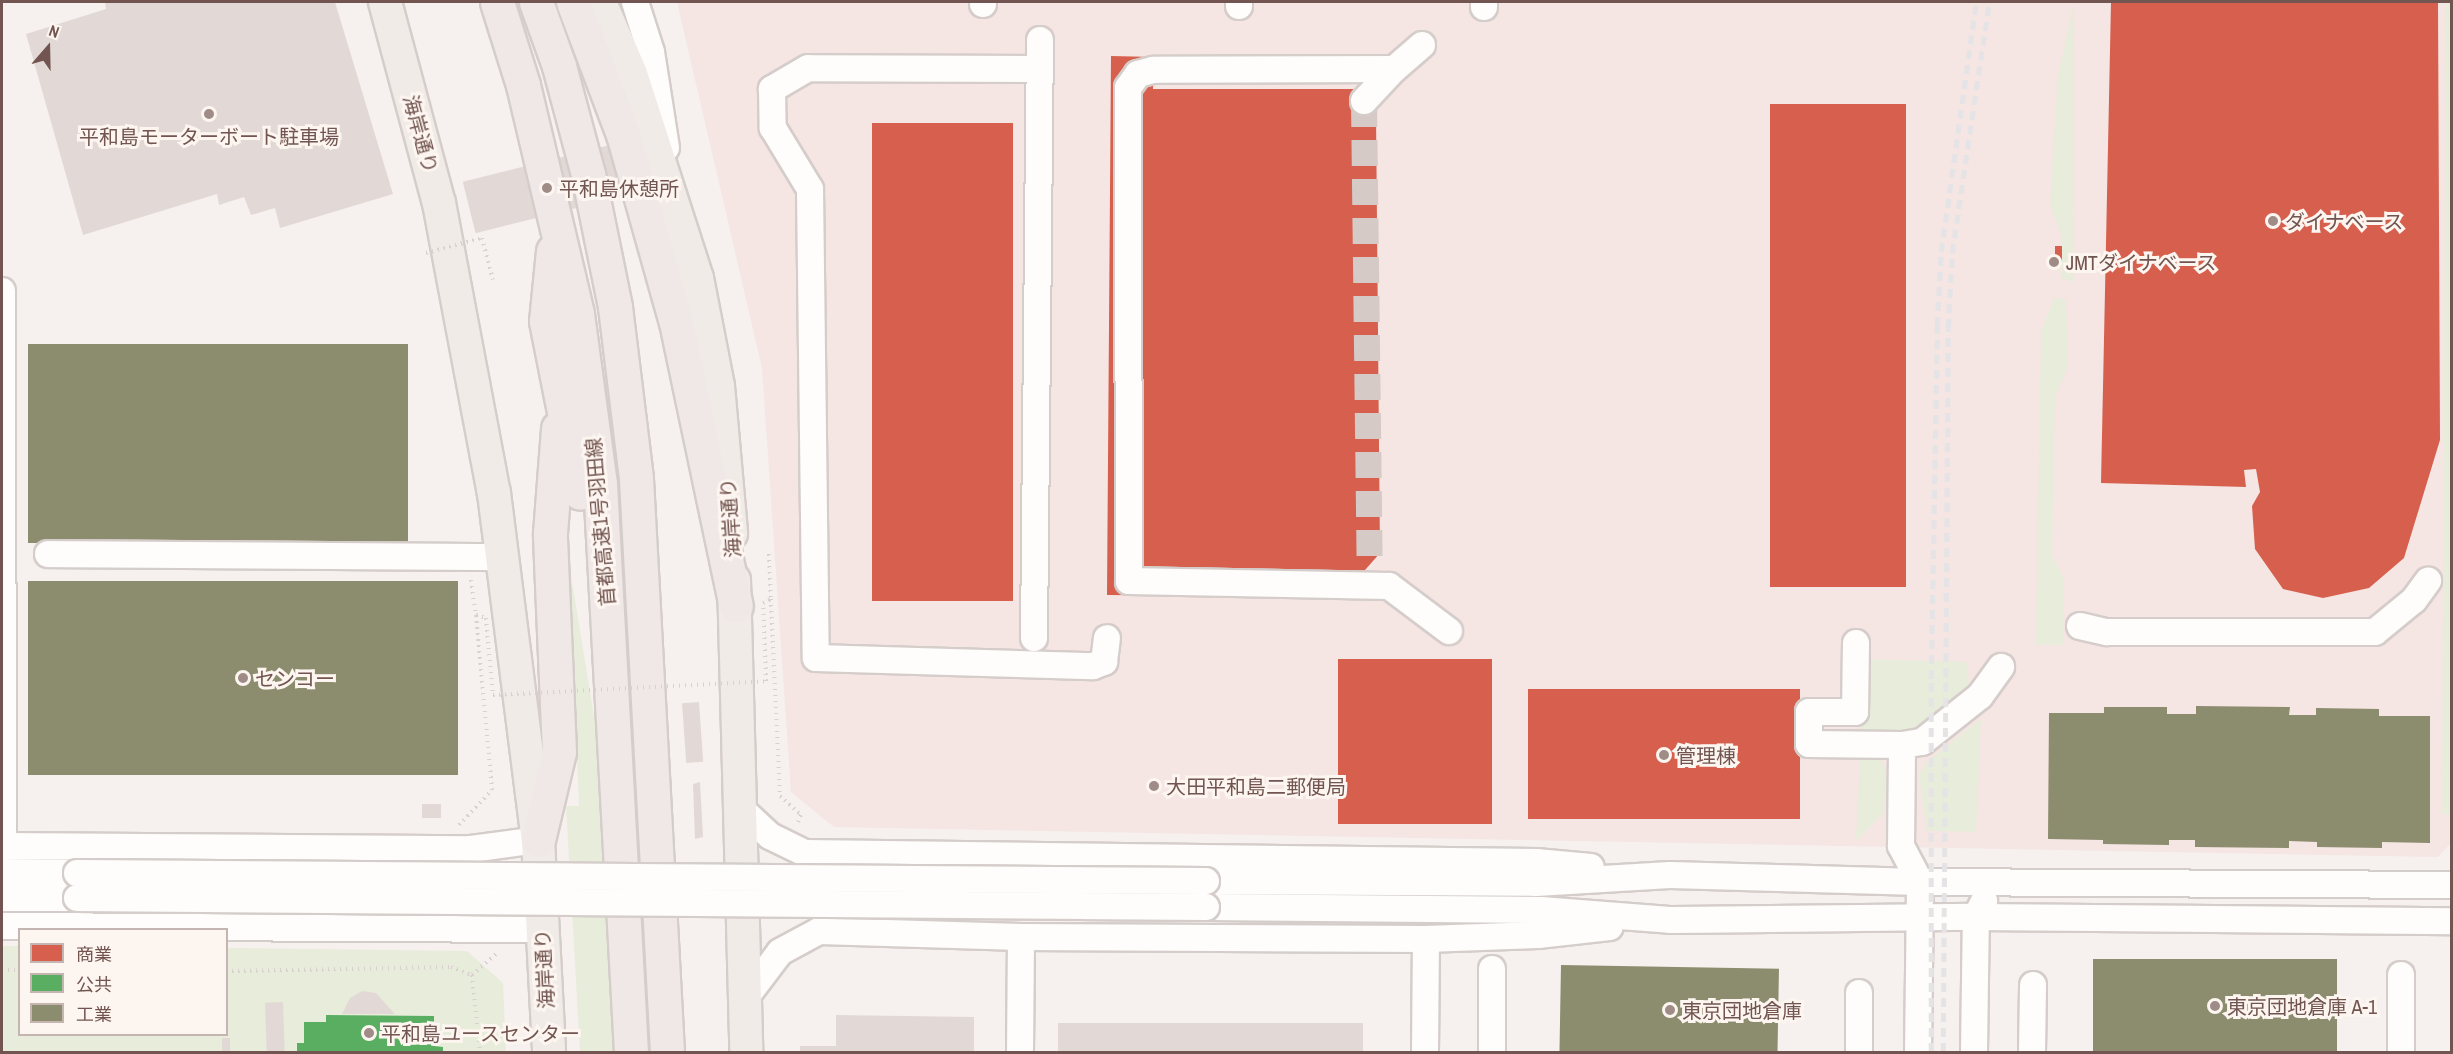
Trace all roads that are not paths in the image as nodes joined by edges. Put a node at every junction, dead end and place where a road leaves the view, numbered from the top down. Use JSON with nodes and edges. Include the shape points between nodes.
{"nodes":[{"id":1,"x":385,"y":2,"type":"edge"},
{"id":2,"x":497,"y":2,"type":"edge"},
{"id":3,"x":536,"y":2,"type":"edge"},
{"id":4,"x":573,"y":2,"type":"edge"},
{"id":5,"x":600,"y":2,"type":"edge"},
{"id":6,"x":635,"y":2,"type":"edge"},
{"id":7,"x":1040,"y":40,"type":"dead end"},
{"id":8,"x":1422,"y":45,"type":"dead end"},
{"id":9,"x":1039,"y":69,"type":"junction"},
{"id":10,"x":1394,"y":69,"type":"junction"},
{"id":11,"x":1364,"y":100,"type":"tunnel mouth"},
{"id":12,"x":674,"y":202,"type":"junction"},
{"id":13,"x":556,"y":225,"type":"junction"},
{"id":14,"x":2,"y":291,"type":"edge"},
{"id":15,"x":561,"y":407,"type":"junction"},
{"id":16,"x":48,"y":554,"type":"dead end"},
{"id":17,"x":502,"y":557,"type":"junction"},
{"id":18,"x":1370,"y":565,"type":"tunnel mouth"},
{"id":19,"x":2428,"y":581,"type":"dead end"},
{"id":20,"x":1389,"y":586,"type":"junction"},
{"id":21,"x":736,"y":606,"type":"junction"},
{"id":22,"x":2080,"y":626,"type":"dead end"},
{"id":23,"x":1449,"y":631,"type":"dead end"},
{"id":24,"x":1034,"y":638,"type":"dead end"},
{"id":25,"x":1107,"y":638,"type":"dead end"},
{"id":26,"x":1856,"y":643,"type":"dead end"},
{"id":27,"x":2001,"y":667,"type":"dead end"},
{"id":28,"x":614,"y":684,"type":"junction"},
{"id":29,"x":1902,"y":746,"type":"junction"},
{"id":30,"x":740,"y":808,"type":"junction"},
{"id":31,"x":538,"y":840,"type":"junction"},
{"id":32,"x":2,"y":846,"type":"edge"},
{"id":33,"x":2,"y":873,"type":"edge"},
{"id":34,"x":1670,"y":875,"type":"junction"},
{"id":35,"x":1920,"y":882,"type":"junction"},
{"id":36,"x":1994,"y":882,"type":"junction"},
{"id":37,"x":2439,"y":885,"type":"edge"},
{"id":38,"x":2,"y":898,"type":"edge"},
{"id":39,"x":1919,"y":917,"type":"junction"},
{"id":40,"x":1976,"y":917,"type":"junction"},
{"id":41,"x":1670,"y":920,"type":"junction"},
{"id":42,"x":2439,"y":920,"type":"edge"},
{"id":43,"x":2,"y":926,"type":"edge"},
{"id":44,"x":543,"y":929,"type":"junction"},
{"id":45,"x":1021,"y":937,"type":"junction"},
{"id":46,"x":1426,"y":939,"type":"junction"},
{"id":47,"x":1492,"y":969,"type":"dead end"},
{"id":48,"x":2401,"y":975,"type":"dead end"},
{"id":49,"x":2033,"y":985,"type":"dead end"},
{"id":50,"x":1859,"y":993,"type":"dead end"},
{"id":51,"x":743,"y":1001,"type":"junction"},
{"id":52,"x":549,"y":1053,"type":"edge"},
{"id":53,"x":631,"y":1053,"type":"edge"},
{"id":54,"x":668,"y":1053,"type":"edge"},
{"id":55,"x":746,"y":1053,"type":"edge"},
{"id":56,"x":1020,"y":1053,"type":"edge"},
{"id":57,"x":1425,"y":1053,"type":"edge"},
{"id":58,"x":1492,"y":1053,"type":"edge"},
{"id":59,"x":1860,"y":1053,"type":"edge"},
{"id":60,"x":1918,"y":1053,"type":"edge"},
{"id":61,"x":1974,"y":1053,"type":"edge"},
{"id":62,"x":2032,"y":1053,"type":"edge"},
{"id":63,"x":2401,"y":1053,"type":"edge"}],
"edges":[{"from":1,"to":17,"type":"main road","name":"海岸通り","via":[[439,203],[482,418]]},
{"from":2,"to":13,"type":"highway","name":"首都高速1号羽田線","via":[[523,85]]},
{"from":3,"to":54,"type":"highway","name":"首都高速1号羽田線","via":[[559,66],[588,174],[615,307],[636,479]]},
{"from":4,"to":21,"type":"highway","via":[[624,134],[676,322]]},
{"from":5,"to":12,"type":"main road","name":"海岸通り","via":[[631,74]]},
{"from":6,"to":12,"type":"street","via":[[651,52]]},
{"from":7,"to":9,"type":"street"},
{"from":8,"to":10,"type":"street"},
{"from":9,"to":24,"type":"street"},
{"from":9,"to":25,"type":"street","via":[[808,68],[772,88],[773,128],[810,189],[816,658],[1093,666],[1104,662]]},
{"from":10,"to":11,"type":"street"},
{"from":10,"to":20,"type":"street","via":[[1153,70],[1138,74],[1128,88],[1129,581]]},
{"from":12,"to":21,"type":"main road","name":"海岸通り","via":[[697,278],[718,386]]},
{"from":13,"to":15,"type":"highway","via":[[546,321]]},
{"from":13,"to":28,"type":"highway","name":"首都高速1号羽田線","via":[[577,314],[600,484]]},
{"from":14,"to":32,"type":"street"},
{"from":15,"to":28,"type":"highway"},
{"from":15,"to":31,"type":"highway","via":[[553,459],[550,533],[559,752]]},
{"from":16,"to":17,"type":"street"},
{"from":17,"to":31,"type":"main road","name":"海岸通り"},
{"from":18,"to":20,"type":"street"},
{"from":19,"to":22,"type":"street","via":[[2414,600],[2375,632],[2107,632]]},
{"from":20,"to":23,"type":"street"},
{"from":21,"to":30,"type":"main road","name":"海岸通り"},
{"from":26,"to":29,"type":"street","via":[[1855,712],[1809,712],[1809,744]]},
{"from":27,"to":29,"type":"street","via":[[1980,696],[1922,742]]},
{"from":28,"to":53,"type":"highway","name":"首都高速1号羽田線"},
{"from":29,"to":35,"type":"street","via":[[1901,846]]},
{"from":30,"to":34,"type":"street","via":[[770,836],[805,853],[1536,862]]},
{"from":30,"to":51,"type":"main road","name":"海岸通り"},
{"from":31,"to":32,"type":"street","via":[[471,849]]},
{"from":31,"to":44,"type":"main road","name":"海岸通り"},
{"from":33,"to":34,"type":"street","bridge":true,"via":[[1536,883]]},
{"from":34,"to":35,"type":"street"},
{"from":35,"to":36,"type":"street"},
{"from":35,"to":39,"type":"street"},
{"from":36,"to":37,"type":"street"},
{"from":36,"to":40,"type":"street"},
{"from":38,"to":41,"type":"street","bridge":true,"via":[[1541,910]]},
{"from":39,"to":40,"type":"street"},
{"from":39,"to":41,"type":"street"},
{"from":39,"to":60,"type":"street"},
{"from":40,"to":42,"type":"street"},
{"from":40,"to":61,"type":"street"},
{"from":41,"to":46,"type":"street","via":[[1538,935]]},
{"from":43,"to":44,"type":"street"},
{"from":44,"to":52,"type":"main road","name":"海岸通り"},
{"from":45,"to":46,"type":"street"},
{"from":45,"to":51,"type":"street","via":[[819,931],[780,952]]},
{"from":45,"to":56,"type":"street"},
{"from":46,"to":57,"type":"street"},
{"from":47,"to":58,"type":"street"},
{"from":48,"to":63,"type":"street"},
{"from":49,"to":62,"type":"street"},
{"from":50,"to":59,"type":"street"},
{"from":51,"to":55,"type":"main road","name":"海岸通り"}]}
